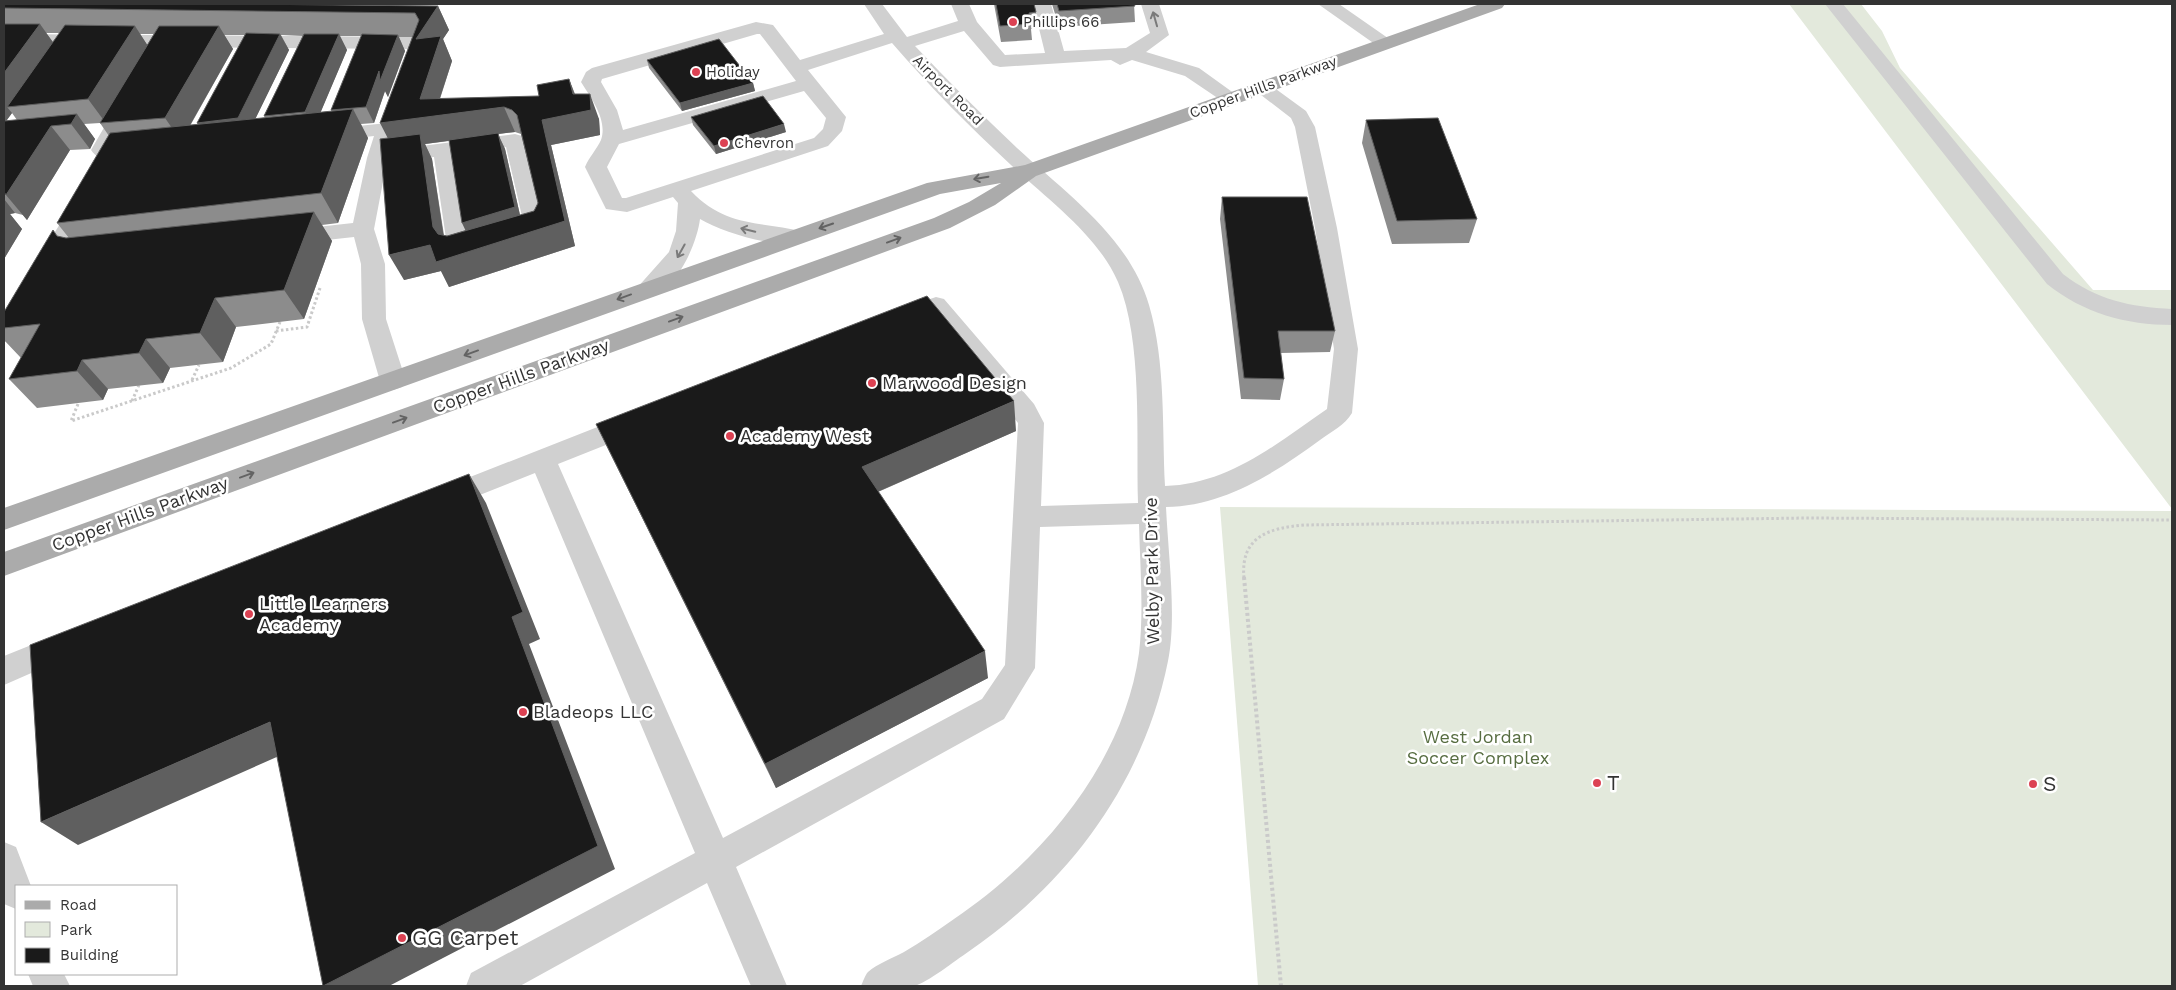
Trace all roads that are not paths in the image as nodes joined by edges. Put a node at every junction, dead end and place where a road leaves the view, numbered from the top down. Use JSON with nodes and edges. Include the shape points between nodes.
{"nodes":[{"id":1,"x":873,"y":4,"type":"edge"},
{"id":2,"x":960,"y":4,"type":"edge"},
{"id":3,"x":1042,"y":4,"type":"edge"},
{"id":4,"x":1150,"y":4,"type":"edge"},
{"id":5,"x":1327,"y":4,"type":"edge"},
{"id":6,"x":1496,"y":4,"type":"edge"},
{"id":7,"x":1834,"y":4,"type":"edge"},
{"id":8,"x":968,"y":24,"type":"junction"},
{"id":9,"x":4,"y":40,"type":"edge"},
{"id":10,"x":899,"y":40,"type":"junction"},
{"id":11,"x":304,"y":42,"type":"junction"},
{"id":12,"x":1386,"y":43,"type":"junction"},
{"id":13,"x":1130,"y":53,"type":"junction"},
{"id":14,"x":1056,"y":57,"type":"junction"},
{"id":15,"x":296,"y":60,"type":"edge"},
{"id":16,"x":1000,"y":60,"type":"junction"},
{"id":17,"x":796,"y":68,"type":"junction"},
{"id":18,"x":809,"y":83,"type":"junction"},
{"id":19,"x":403,"y":86,"type":"edge"},
{"id":20,"x":1262,"y":88,"type":"junction"},
{"id":21,"x":136,"y":90,"type":"edge"},
{"id":22,"x":1232,"y":99,"type":"junction"},
{"id":23,"x":319,"y":131,"type":"edge"},
{"id":24,"x":611,"y":140,"type":"junction"},
{"id":25,"x":442,"y":150,"type":"junction"},
{"id":26,"x":377,"y":158,"type":"junction"},
{"id":27,"x":1030,"y":171,"type":"junction"},
{"id":28,"x":684,"y":197,"type":"junction"},
{"id":29,"x":363,"y":228,"type":"junction"},
{"id":30,"x":796,"y":236,"type":"junction"},
{"id":31,"x":266,"y":240,"type":"edge"},
{"id":32,"x":648,"y":289,"type":"junction"},
{"id":33,"x":2172,"y":317,"type":"edge"},
{"id":34,"x":881,"y":326,"type":"edge"},
{"id":35,"x":4,"y":334,"type":"edge"},
{"id":36,"x":393,"y":382,"type":"junction"},
{"id":37,"x":662,"y":413,"type":"edge"},
{"id":38,"x":543,"y":460,"type":"junction"},
{"id":39,"x":1152,"y":505,"type":"junction"},
{"id":40,"x":422,"y":506,"type":"edge"},
{"id":41,"x":1028,"y":516,"type":"junction"},
{"id":42,"x":5,"y":518,"type":"edge"},
{"id":43,"x":4,"y":564,"type":"edge"},
{"id":44,"x":88,"y":636,"type":"edge"},
{"id":45,"x":4,"y":672,"type":"edge"},
{"id":46,"x":4,"y":859,"type":"edge"},
{"id":47,"x":715,"y":860,"type":"junction"},
{"id":48,"x":15,"y":889,"type":"edge"},
{"id":49,"x":484,"y":986,"type":"edge"},
{"id":50,"x":769,"y":986,"type":"edge"},
{"id":51,"x":880,"y":986,"type":"edge"}],
"edges":[{"from":1,"to":10,"type":"street","name":"Airport Road"},
{"from":2,"to":8,"type":"street"},
{"from":3,"to":14,"type":"street"},
{"from":13,"to":4,"type":"street","one_way":true,"via":[[1160,35]]},
{"from":5,"to":12,"type":"street"},
{"from":6,"to":12,"type":"main road","name":"Copper Hills Parkway"},
{"from":7,"to":33,"type":"street","via":[[2055,278],[2079,297],[2119,312]]},
{"from":8,"to":10,"type":"street"},
{"from":8,"to":16,"type":"street"},
{"from":9,"to":11,"type":"street","via":[[69,48],[160,50],[243,50]]},
{"from":10,"to":17,"type":"street"},
{"from":10,"to":27,"type":"street","name":"Airport Road"},
{"from":11,"to":15,"type":"street"},
{"from":11,"to":19,"type":"street","via":[[358,51],[419,43]]},
{"from":12,"to":20,"type":"main road","name":"Copper Hills Parkway"},
{"from":13,"to":14,"type":"street"},
{"from":13,"to":16,"type":"street","via":[[1100,68],[1054,74],[1019,72]]},
{"from":13,"to":22,"type":"street","via":[[1192,72]]},
{"from":14,"to":16,"type":"street"},
{"from":17,"to":18,"type":"street"},
{"from":17,"to":24,"type":"street","via":[[766,29],[756,28],[599,72],[591,82],[613,127]]},
{"from":18,"to":24,"type":"street"},
{"from":18,"to":28,"type":"street","via":[[836,117],[836,126],[831,134],[821,142]]},
{"from":20,"to":22,"type":"main road","name":"Copper Hills Parkway"},
{"from":20,"to":39,"type":"street","via":[[1299,115],[1305,127],[1346,350],[1339,413],[1278,457],[1240,476],[1191,495]]},
{"from":21,"to":35,"type":"street","via":[[102,131],[101,150],[110,167]]},
{"from":22,"to":27,"type":"main road","name":"Copper Hills Parkway"},
{"from":23,"to":26,"type":"street","via":[[390,121]]},
{"from":24,"to":28,"type":"street","via":[[596,167],[614,204]]},
{"from":25,"to":25,"type":"street","via":[[514,140],[536,229],[459,252]]},
{"from":25,"to":26,"type":"street"},
{"from":26,"to":29,"type":"street"},
{"from":27,"to":30,"type":"main road","name":"Copper Hills Parkway","one_way":true,"via":[[935,188]]},
{"from":27,"to":39,"type":"street","name":"Welby Park Drive","via":[[1075,210],[1100,238],[1119,263],[1134,296],[1146,362]]},
{"from":43,"to":27,"type":"main road","name":"Copper Hills Parkway","one_way":true,"via":[[942,223],[992,199]]},
{"from":30,"to":28,"type":"street","one_way":true,"via":[[724,223]]},
{"from":28,"to":32,"type":"street","one_way":true,"via":[[689,230],[682,249],[670,267]]},
{"from":29,"to":31,"type":"street"},
{"from":29,"to":36,"type":"street","via":[[374,272],[374,319]]},
{"from":30,"to":32,"type":"main road","name":"Copper Hills Parkway"},
{"from":32,"to":36,"type":"main road","name":"Copper Hills Parkway","one_way":true},
{"from":34,"to":41,"type":"street","via":[[936,304],[1025,411],[1031,423]]},
{"from":36,"to":42,"type":"main road","name":"Copper Hills Parkway"},
{"from":37,"to":38,"type":"street"},
{"from":38,"to":40,"type":"street"},
{"from":38,"to":47,"type":"street"},
{"from":39,"to":41,"type":"street"},
{"from":39,"to":51,"type":"street","name":"Welby Park Drive","via":[[1156,615],[1154,659],[1143,704],[1127,747],[1105,788],[1076,831],[1001,907],[961,938]]},
{"from":41,"to":47,"type":"street","via":[[1020,668],[993,709]]},
{"from":44,"to":45,"type":"street","via":[[23,661]]},
{"from":46,"to":48,"type":"street"},
{"from":47,"to":49,"type":"street"},
{"from":47,"to":50,"type":"street"}]}
